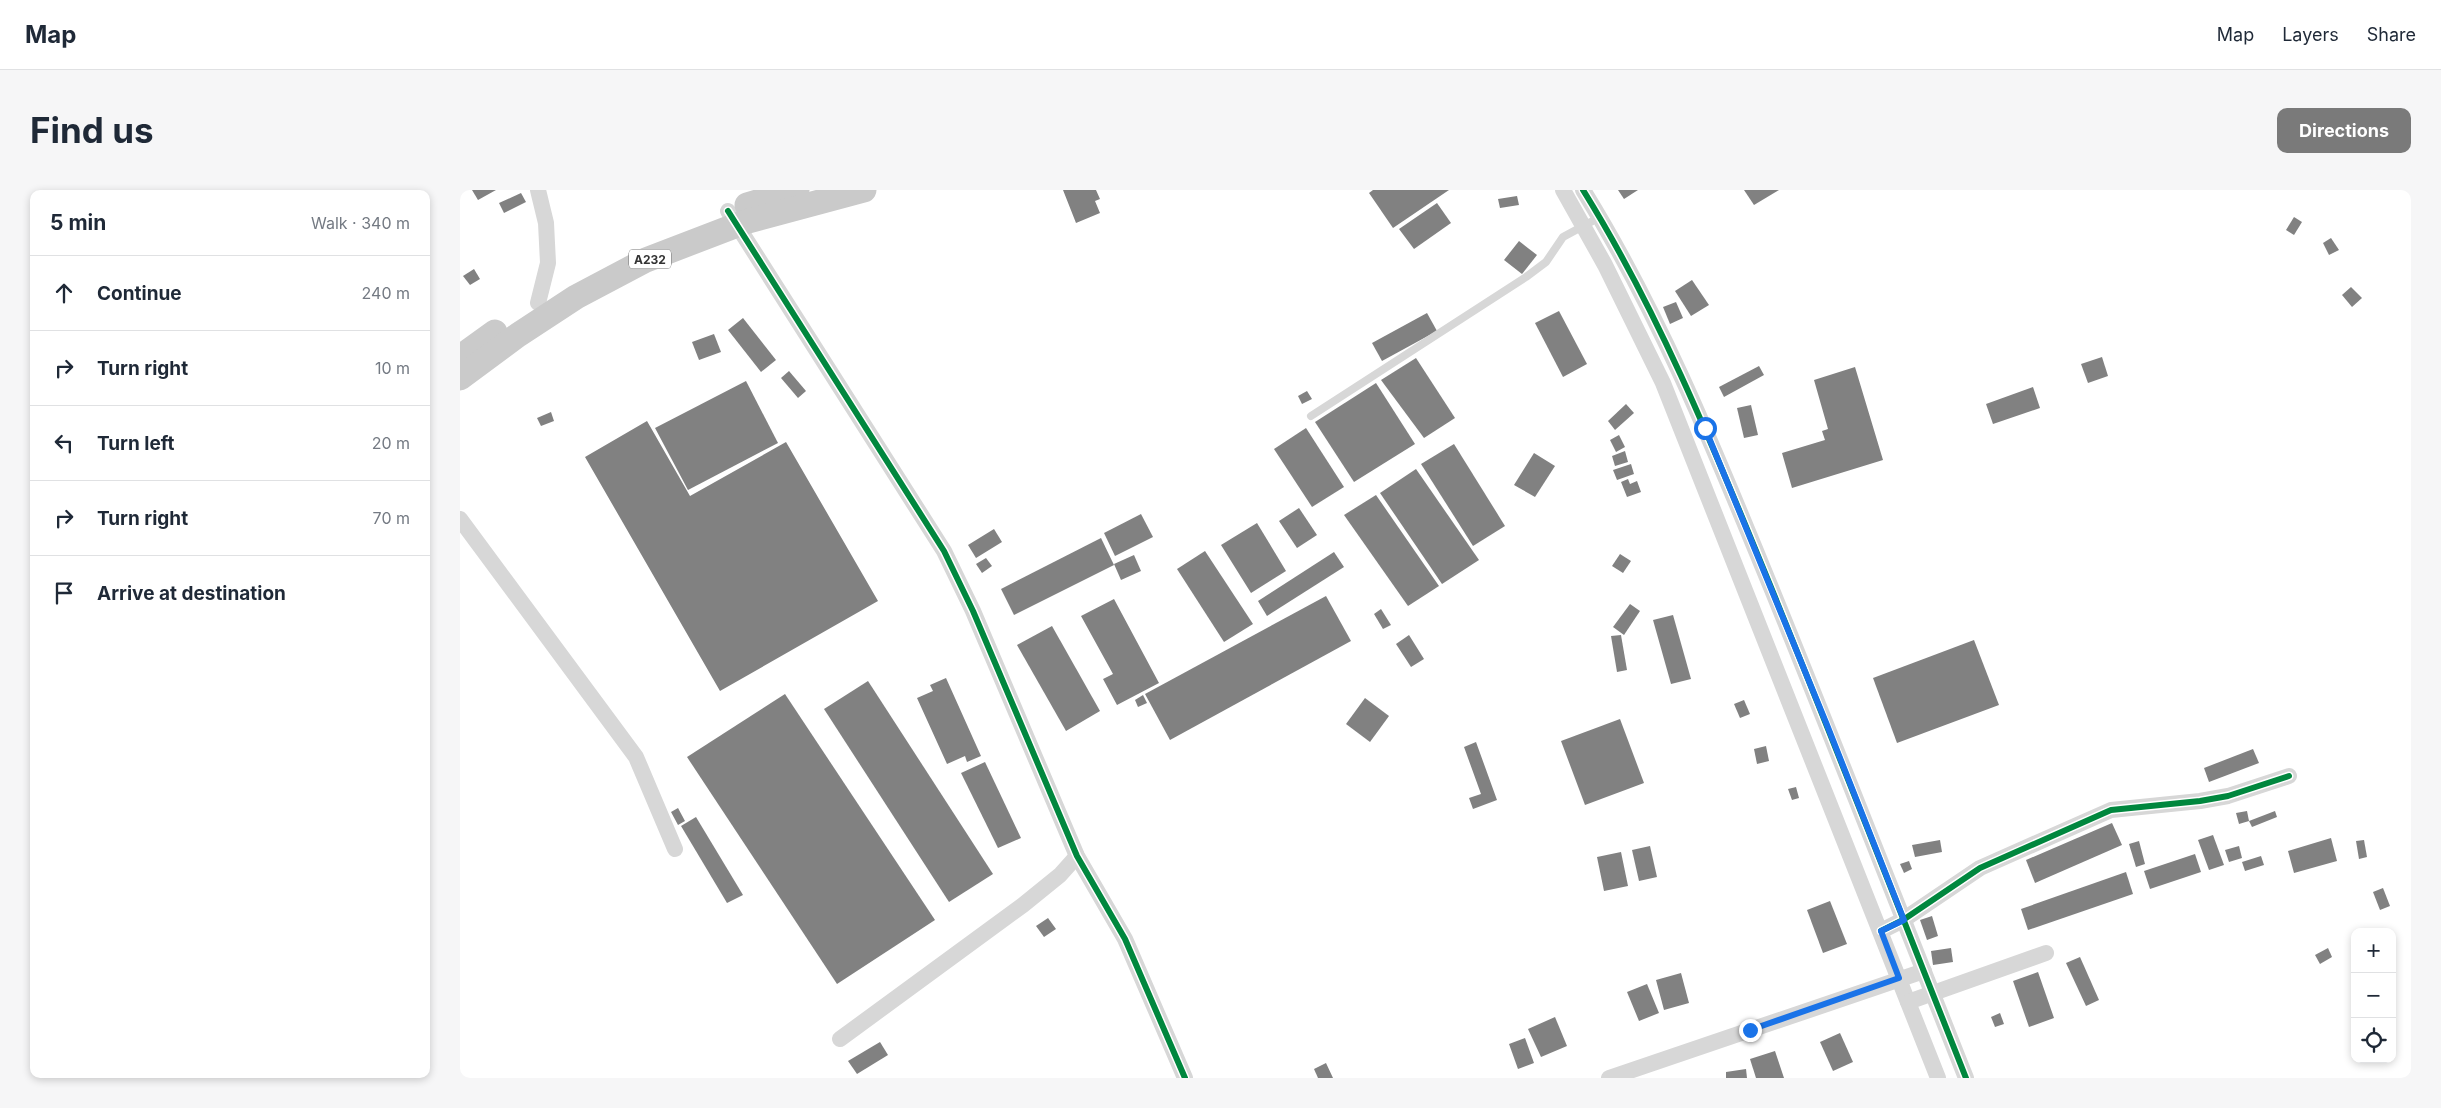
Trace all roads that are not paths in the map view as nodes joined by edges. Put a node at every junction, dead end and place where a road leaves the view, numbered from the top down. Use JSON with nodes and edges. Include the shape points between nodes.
{"nodes":[{"id":1,"x":538,"y":190,"type":"edge"},
{"id":2,"x":797,"y":190,"type":"edge"},
{"id":3,"x":864,"y":190,"type":"edge"},
{"id":4,"x":1563,"y":190,"type":"edge"},
{"id":5,"x":1583,"y":190,"type":"edge"},
{"id":6,"x":1600,"y":217,"type":"junction"},
{"id":7,"x":732,"y":218,"type":"junction"},
{"id":8,"x":1584,"y":225,"type":"junction"},
{"id":9,"x":538,"y":303,"type":"junction"},
{"id":10,"x":460,"y":356,"type":"edge"},
{"id":11,"x":460,"y":378,"type":"edge"},
{"id":12,"x":1311,"y":416,"type":"dead end"},
{"id":13,"x":460,"y":519,"type":"edge"},
{"id":14,"x":2289,"y":776,"type":"dead end"},
{"id":15,"x":675,"y":850,"type":"dead end"},
{"id":16,"x":1077,"y":856,"type":"junction"},
{"id":17,"x":1904,"y":920,"type":"junction"},
{"id":18,"x":1881,"y":931,"type":"junction"},
{"id":19,"x":2046,"y":952,"type":"dead end"},
{"id":20,"x":1924,"y":971,"type":"junction"},
{"id":21,"x":1899,"y":978,"type":"junction"},
{"id":22,"x":1932,"y":994,"type":"junction"},
{"id":23,"x":1908,"y":1002,"type":"junction"},
{"id":24,"x":840,"y":1039,"type":"dead end"},
{"id":25,"x":1185,"y":1078,"type":"edge"},
{"id":26,"x":1609,"y":1078,"type":"edge"},
{"id":27,"x":1938,"y":1078,"type":"edge"},
{"id":28,"x":1966,"y":1078,"type":"edge"}],
"edges":[{"from":1,"to":9,"type":"street","via":[[546,223],[548,263]]},
{"from":2,"to":7,"type":"main road","number":"A232"},
{"from":3,"to":7,"type":"main road","number":"A232"},
{"from":4,"to":8,"type":"street"},
{"from":5,"to":6,"type":"street"},
{"from":6,"to":8,"type":"lane"},
{"from":6,"to":17,"type":"street","via":[[1674,362],[1718,458]]},
{"from":7,"to":9,"type":"main road","number":"A232","via":[[696,222],[625,254]]},
{"from":7,"to":11,"type":"main road","number":"A232","via":[[576,297]]},
{"from":7,"to":16,"type":"street","via":[[944,551],[973,611]]},
{"from":8,"to":12,"type":"lane","via":[[1563,237],[1546,262],[1526,277]]},
{"from":8,"to":18,"type":"street","via":[[1663,383]]},
{"from":9,"to":10,"type":"main road","number":"A232"},
{"from":13,"to":15,"type":"street","via":[[636,757]]},
{"from":14,"to":17,"type":"street","via":[[2219,798],[2111,810],[1980,868]]},
{"from":16,"to":24,"type":"street","via":[[1060,875],[1023,905]]},
{"from":16,"to":25,"type":"street","via":[[1124,939]]},
{"from":17,"to":18,"type":"street"},
{"from":17,"to":20,"type":"street"},
{"from":18,"to":21,"type":"street"},
{"from":19,"to":22,"type":"street"},
{"from":20,"to":21,"type":"street"},
{"from":20,"to":22,"type":"street"},
{"from":21,"to":23,"type":"street"},
{"from":21,"to":26,"type":"street"},
{"from":22,"to":23,"type":"street"},
{"from":22,"to":28,"type":"street"},
{"from":23,"to":27,"type":"street"}]}
